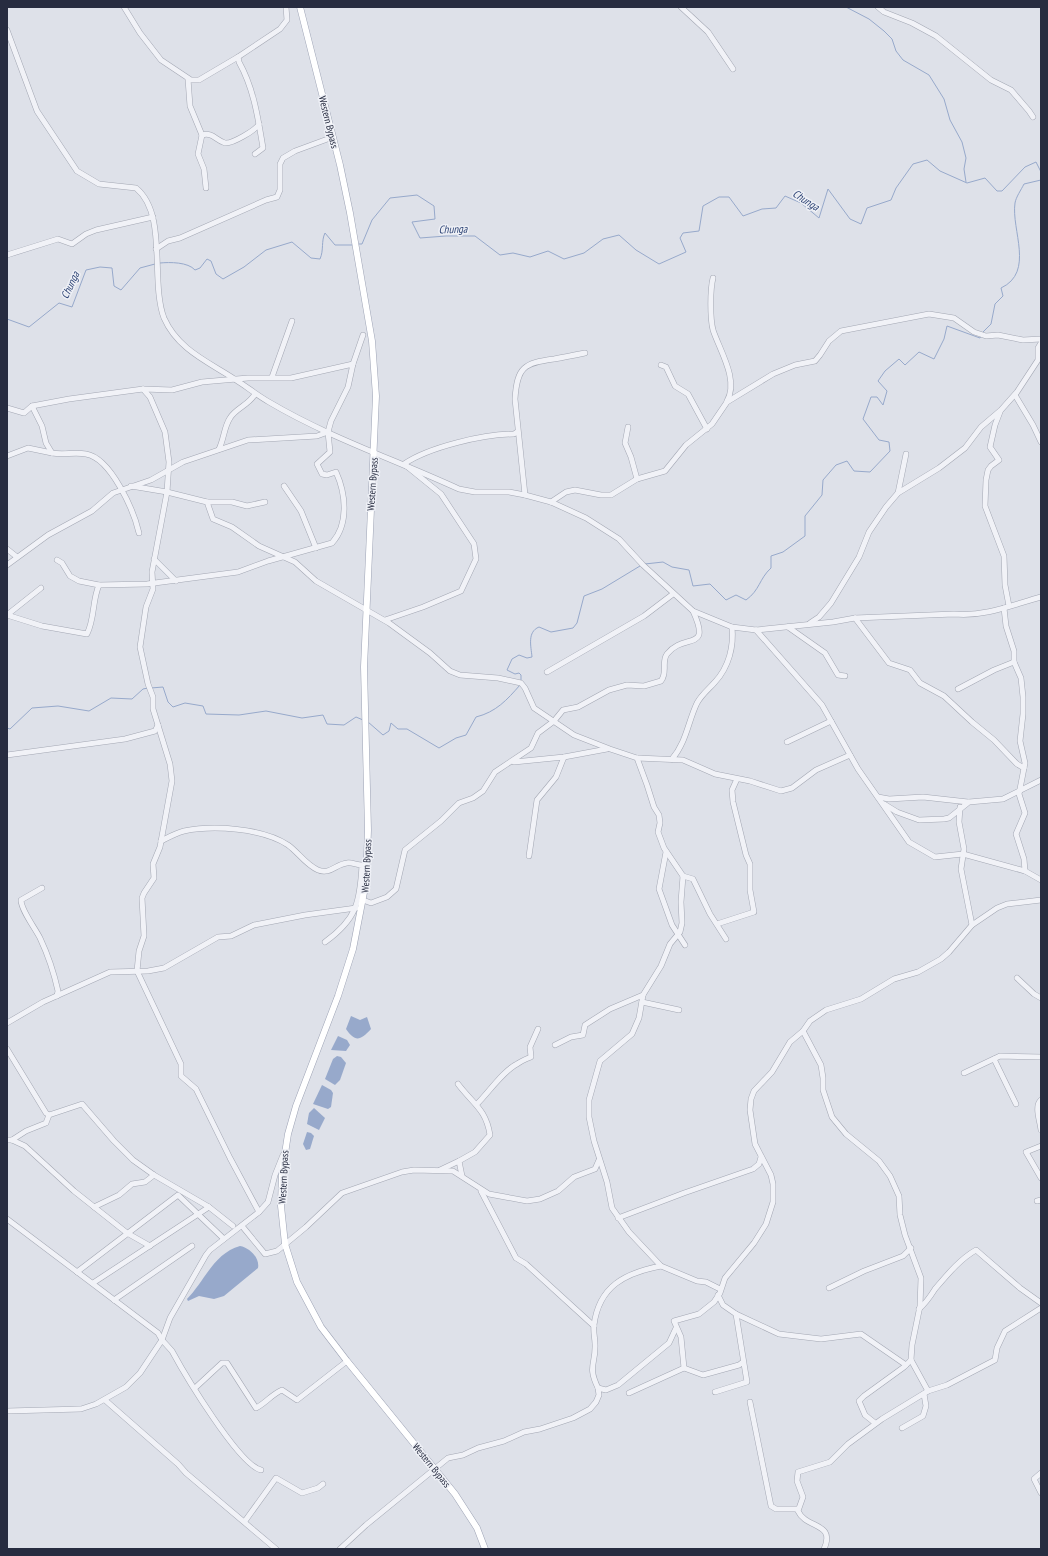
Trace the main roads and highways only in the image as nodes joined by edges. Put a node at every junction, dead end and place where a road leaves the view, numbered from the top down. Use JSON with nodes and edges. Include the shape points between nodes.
{"nodes":[{"id":1,"x":300,"y":7,"type":"edge"},
{"id":2,"x":485,"y":1549,"type":"edge"}],
"edges":[{"from":1,"to":2,"type":"main road","name":"Western Bypass","via":[[355,238],[372,341],[376,396],[365,608],[364,715],[368,830],[363,900],[353,949],[296,1106],[283,1155],[281,1206],[285,1244],[297,1282],[329,1339],[435,1468],[466,1511]]}]}
